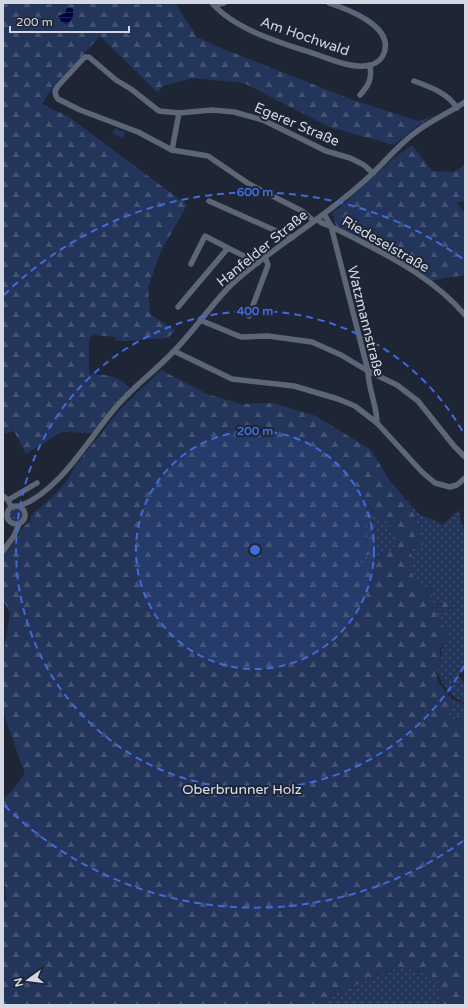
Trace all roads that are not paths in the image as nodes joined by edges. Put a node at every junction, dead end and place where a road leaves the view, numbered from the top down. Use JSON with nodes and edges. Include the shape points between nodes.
{"nodes":[{"id":1,"x":224,"y":3,"type":"edge"},
{"id":2,"x":329,"y":3,"type":"edge"},
{"id":3,"x":213,"y":4,"type":"edge"},
{"id":4,"x":370,"y":65,"type":"junction"},
{"id":5,"x":414,"y":81,"type":"dead end"},
{"id":6,"x":360,"y":95,"type":"dead end"},
{"id":7,"x":465,"y":102,"type":"edge"},
{"id":8,"x":457,"y":108,"type":"junction"},
{"id":9,"x":179,"y":113,"type":"junction"},
{"id":10,"x":172,"y":150,"type":"junction"},
{"id":11,"x":373,"y":173,"type":"junction"},
{"id":12,"x":209,"y":201,"type":"dead end"},
{"id":13,"x":324,"y":214,"type":"junction"},
{"id":14,"x":316,"y":220,"type":"junction"},
{"id":15,"x":330,"y":226,"type":"junction"},
{"id":16,"x":292,"y":238,"type":"junction"},
{"id":17,"x":228,"y":248,"type":"junction"},
{"id":18,"x":265,"y":257,"type":"junction"},
{"id":19,"x":258,"y":263,"type":"junction"},
{"id":20,"x":190,"y":264,"type":"dead end"},
{"id":21,"x":178,"y":307,"type":"dead end"},
{"id":22,"x":465,"y":315,"type":"edge"},
{"id":23,"x":249,"y":316,"type":"dead end"},
{"id":24,"x":200,"y":320,"type":"junction"},
{"id":25,"x":174,"y":351,"type":"junction"},
{"id":26,"x":368,"y":371,"type":"junction"},
{"id":27,"x":377,"y":423,"type":"junction"},
{"id":28,"x":465,"y":457,"type":"edge"},
{"id":29,"x":465,"y":478,"type":"edge"},
{"id":30,"x":38,"y":483,"type":"dead end"},
{"id":31,"x":5,"y":498,"type":"edge"},
{"id":32,"x":35,"y":498,"type":"junction"},
{"id":33,"x":20,"y":506,"type":"junction"},
{"id":34,"x":7,"y":512,"type":"edge"},
{"id":35,"x":25,"y":512,"type":"junction"},
{"id":36,"x":3,"y":521,"type":"edge"},
{"id":37,"x":11,"y":523,"type":"junction"},
{"id":38,"x":19,"y":524,"type":"junction"},
{"id":39,"x":10,"y":540,"type":"junction"},
{"id":40,"x":3,"y":551,"type":"edge"}],
"edges":[{"from":1,"to":3,"type":"street"},
{"from":2,"to":4,"type":"street","via":[[368,20],[382,35],[386,49],[384,55]]},
{"from":3,"to":4,"type":"street","name":"Am Hochwald","via":[[240,24],[277,41],[349,64]]},
{"from":4,"to":6,"type":"street","via":[[370,82]]},
{"from":5,"to":8,"type":"street","via":[[443,94]]},
{"from":7,"to":8,"type":"street","name":"Hanfelder Straße"},
{"from":8,"to":11,"type":"street","name":"Hanfelder Straße","via":[[416,131]]},
{"from":9,"to":10,"type":"street"},
{"from":9,"to":10,"type":"street","name":"Egerer Straße","via":[[158,111],[89,57],[85,57],[55,91],[58,99],[128,128]]},
{"from":9,"to":11,"type":"street","name":"Egerer Straße","via":[[212,110],[234,112],[263,120],[326,151],[350,158]]},
{"from":10,"to":14,"type":"street","name":"Riedeselstraße","via":[[208,156],[249,184]]},
{"from":11,"to":13,"type":"street","name":"Hanfelder Straße"},
{"from":12,"to":16,"type":"street"},
{"from":13,"to":14,"type":"street","name":"Hanfelder Straße"},
{"from":13,"to":15,"type":"street","name":"Watzmannstraße"},
{"from":14,"to":15,"type":"street","name":"Riedeselstraße"},
{"from":14,"to":16,"type":"street","name":"Hanfelder Straße"},
{"from":15,"to":22,"type":"street","name":"Riedeselstraße","via":[[419,274]]},
{"from":15,"to":26,"type":"street","name":"Watzmannstraße"},
{"from":16,"to":18,"type":"street","name":"Hanfelder Straße"},
{"from":17,"to":19,"type":"street"},
{"from":17,"to":20,"type":"street","via":[[205,236]]},
{"from":17,"to":21,"type":"street"},
{"from":18,"to":19,"type":"street","name":"Hanfelder Straße"},
{"from":18,"to":23,"type":"street","via":[[268,265]]},
{"from":19,"to":24,"type":"street","name":"Hanfelder Straße","via":[[222,294]]},
{"from":24,"to":25,"type":"street","name":"Hanfelder Straße"},
{"from":24,"to":26,"type":"street","via":[[241,336],[268,336],[312,342]]},
{"from":25,"to":27,"type":"street","via":[[232,379],[294,386],[355,406]]},
{"from":25,"to":32,"type":"street","name":"Hanfelder Straße","via":[[116,406],[79,456]]},
{"from":26,"to":27,"type":"street","name":"Watzmannstraße"},
{"from":26,"to":28,"type":"street","via":[[397,385],[418,401]]},
{"from":27,"to":29,"type":"street","via":[[435,483],[450,487]]},
{"from":30,"to":31,"type":"street"},
{"from":31,"to":34,"type":"street"},
{"from":32,"to":33,"type":"street","name":"Hanfelder Straße"},
{"from":32,"to":35,"type":"street","name":"Hanfelder Straße"},
{"from":33,"to":34,"type":"street"},
{"from":33,"to":35,"type":"street"},
{"from":34,"to":37,"type":"street"},
{"from":35,"to":38,"type":"street","via":[[25,520]]},
{"from":36,"to":37,"type":"street"},
{"from":37,"to":38,"type":"street"},
{"from":37,"to":39,"type":"street"},
{"from":38,"to":39,"type":"street"},
{"from":39,"to":40,"type":"street"}]}
